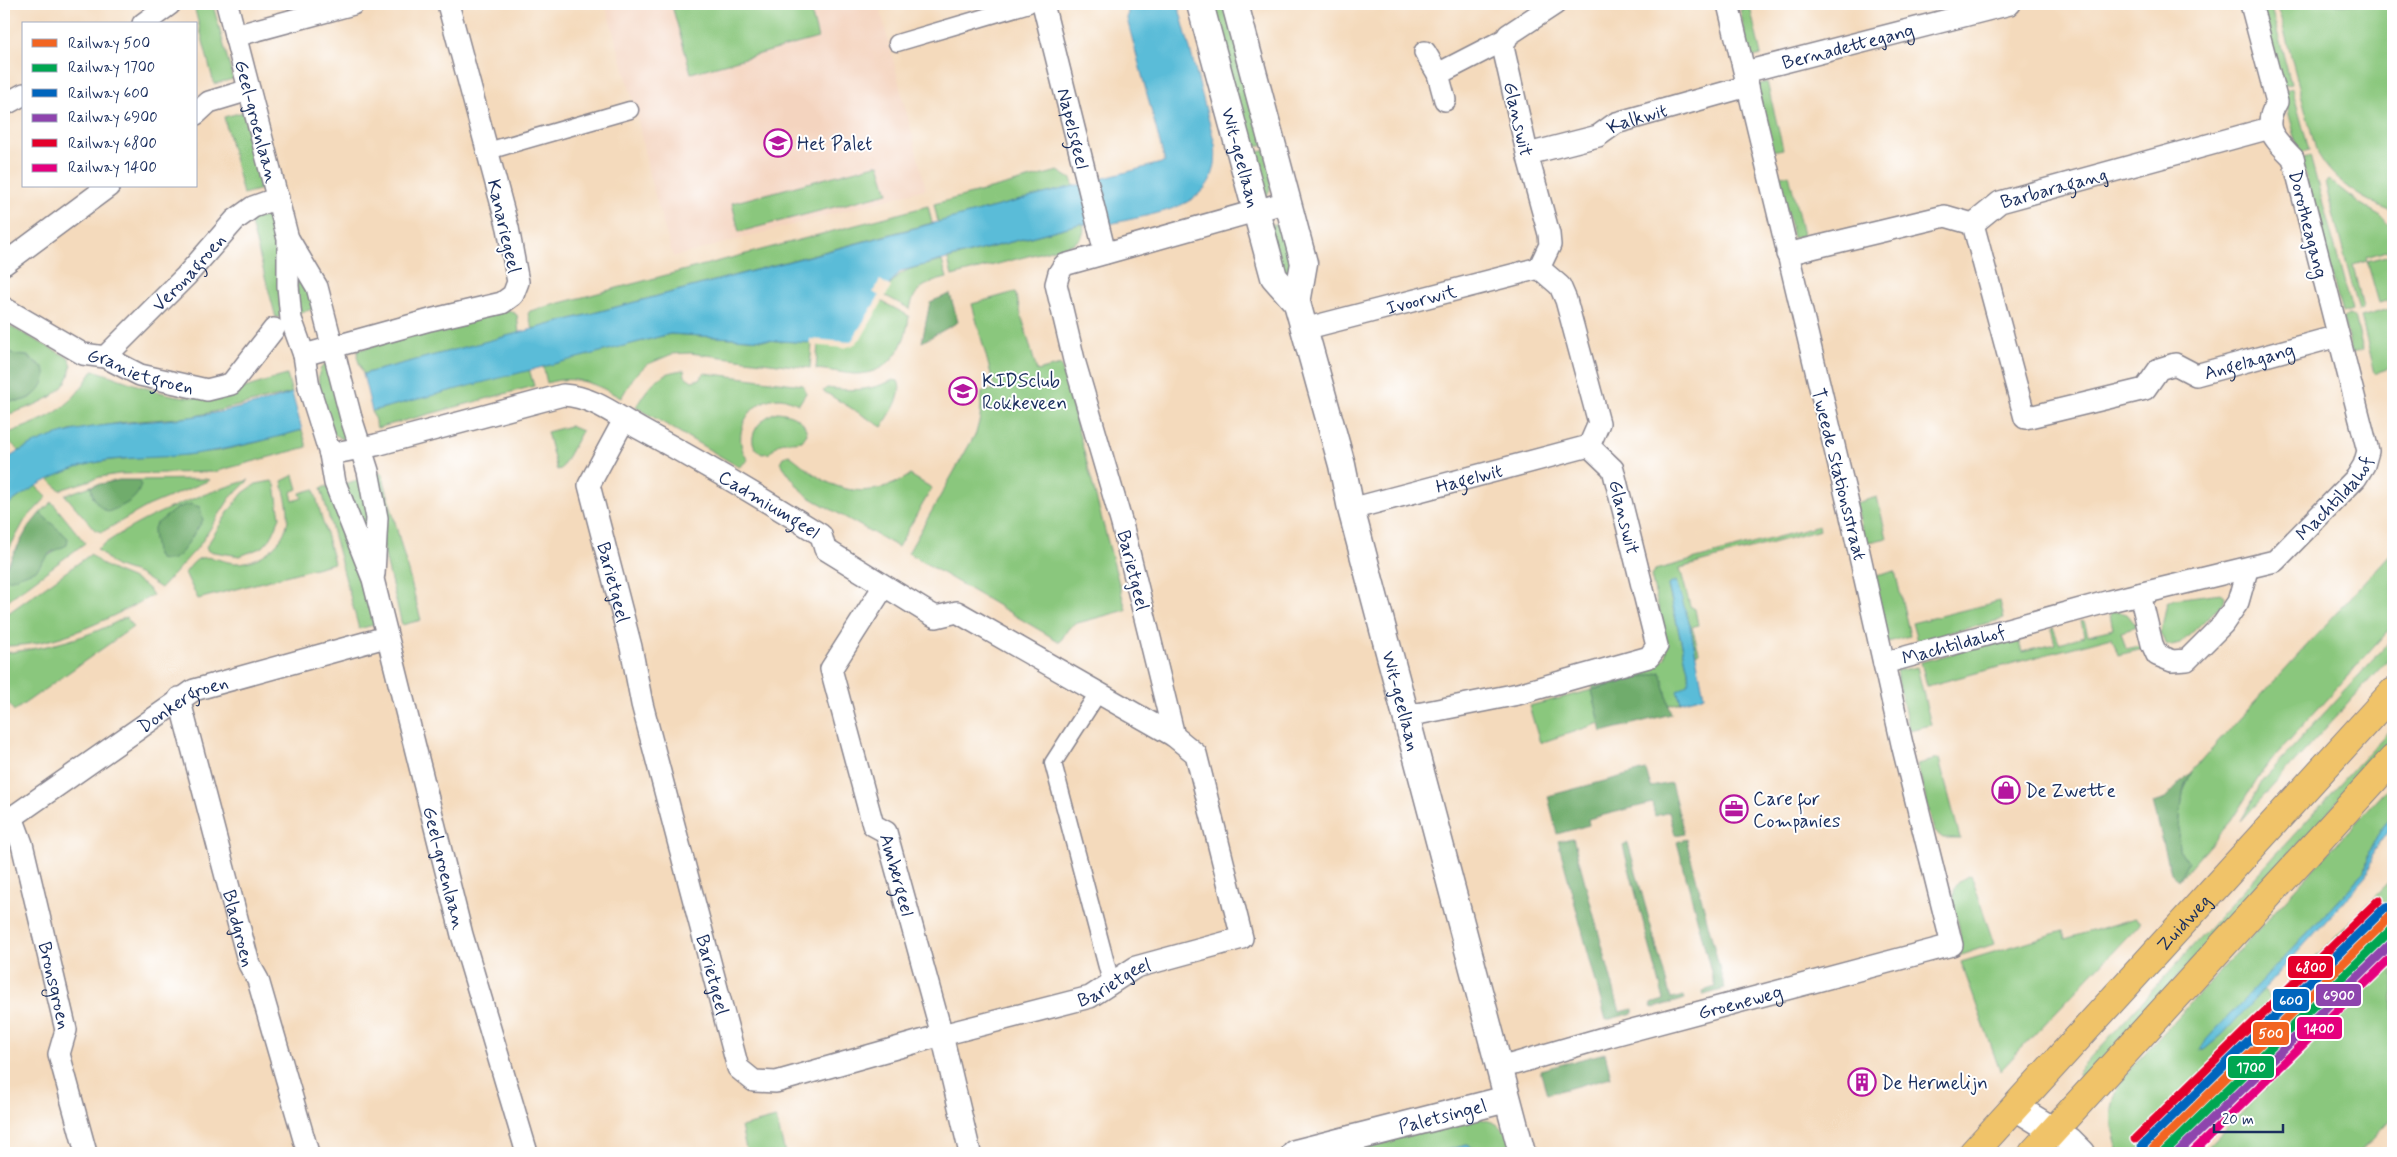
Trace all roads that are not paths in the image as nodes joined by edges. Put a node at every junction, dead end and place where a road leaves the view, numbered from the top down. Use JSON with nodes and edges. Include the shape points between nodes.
{"nodes":[{"id":1,"x":170,"y":4,"type":"edge"},
{"id":2,"x":227,"y":4,"type":"edge"},
{"id":3,"x":353,"y":4,"type":"edge"},
{"id":4,"x":448,"y":4,"type":"edge"},
{"id":5,"x":1029,"y":4,"type":"edge"},
{"id":6,"x":1042,"y":4,"type":"edge"},
{"id":7,"x":1200,"y":4,"type":"edge"},
{"id":8,"x":1235,"y":4,"type":"edge"},
{"id":9,"x":1555,"y":4,"type":"edge"},
{"id":10,"x":1728,"y":4,"type":"edge"},
{"id":11,"x":2010,"y":4,"type":"edge"},
{"id":12,"x":2251,"y":4,"type":"edge"},
{"id":13,"x":146,"y":22,"type":"edge"},
{"id":14,"x":235,"y":36,"type":"junction"},
{"id":15,"x":1504,"y":40,"type":"junction"},
{"id":16,"x":897,"y":43,"type":"dead end"},
{"id":17,"x":1425,"y":52,"type":"dead end"},
{"id":18,"x":1438,"y":74,"type":"junction"},
{"id":19,"x":1746,"y":79,"type":"junction"},
{"id":20,"x":249,"y":90,"type":"junction"},
{"id":21,"x":22,"y":95,"type":"edge"},
{"id":22,"x":1445,"y":100,"type":"dead end"},
{"id":23,"x":4,"y":105,"type":"edge"},
{"id":24,"x":630,"y":110,"type":"dead end"},
{"id":25,"x":198,"y":112,"type":"edge"},
{"id":26,"x":2270,"y":128,"type":"junction"},
{"id":27,"x":488,"y":151,"type":"junction"},
{"id":28,"x":1528,"y":154,"type":"junction"},
{"id":29,"x":106,"y":188,"type":"edge"},
{"id":30,"x":278,"y":198,"type":"junction"},
{"id":31,"x":1287,"y":202,"type":"junction"},
{"id":32,"x":1255,"y":211,"type":"junction"},
{"id":33,"x":1973,"y":224,"type":"junction"},
{"id":34,"x":288,"y":239,"type":"junction"},
{"id":35,"x":1105,"y":253,"type":"junction"},
{"id":36,"x":1787,"y":254,"type":"junction"},
{"id":37,"x":4,"y":264,"type":"edge"},
{"id":38,"x":1538,"y":268,"type":"junction"},
{"id":39,"x":1297,"y":303,"type":"junction"},
{"id":40,"x":4,"y":308,"type":"edge"},
{"id":41,"x":274,"y":329,"type":"dead end"},
{"id":42,"x":1304,"y":329,"type":"junction"},
{"id":43,"x":2338,"y":336,"type":"junction"},
{"id":44,"x":334,"y":348,"type":"junction"},
{"id":45,"x":304,"y":355,"type":"junction"},
{"id":46,"x":105,"y":357,"type":"junction"},
{"id":47,"x":624,"y":420,"type":"junction"},
{"id":48,"x":1589,"y":446,"type":"junction"},
{"id":49,"x":360,"y":449,"type":"junction"},
{"id":50,"x":330,"y":454,"type":"junction"},
{"id":51,"x":1351,"y":509,"type":"junction"},
{"id":52,"x":2247,"y":570,"type":"junction"},
{"id":53,"x":374,"y":579,"type":"junction"},
{"id":54,"x":884,"y":586,"type":"junction"},
{"id":55,"x":2140,"y":594,"type":"junction"},
{"id":56,"x":386,"y":637,"type":"junction"},
{"id":57,"x":1884,"y":663,"type":"junction"},
{"id":58,"x":2393,"y":692,"type":"edge"},
{"id":59,"x":1098,"y":693,"type":"junction"},
{"id":60,"x":179,"y":698,"type":"junction"},
{"id":61,"x":1407,"y":716,"type":"junction"},
{"id":62,"x":1174,"y":736,"type":"junction"},
{"id":63,"x":2393,"y":759,"type":"edge"},
{"id":64,"x":8,"y":820,"type":"edge"},
{"id":65,"x":1952,"y":946,"type":"joint"},
{"id":66,"x":1111,"y":982,"type":"junction"},
{"id":67,"x":942,"y":1036,"type":"junction"},
{"id":68,"x":1500,"y":1068,"type":"junction"},
{"id":69,"x":1507,"y":1099,"type":"junction"},
{"id":70,"x":2016,"y":1106,"type":"junction"},
{"id":71,"x":2043,"y":1145,"type":"edge"},
{"id":72,"x":86,"y":1153,"type":"edge"},
{"id":73,"x":308,"y":1153,"type":"edge"},
{"id":74,"x":527,"y":1153,"type":"edge"},
{"id":75,"x":970,"y":1153,"type":"edge"},
{"id":76,"x":1296,"y":1153,"type":"edge"},
{"id":77,"x":1522,"y":1153,"type":"edge"},
{"id":78,"x":1973,"y":1153,"type":"edge"},
{"id":79,"x":2082,"y":1153,"type":"edge"}],
"edges":[{"from":1,"to":13,"type":"street"},
{"from":2,"to":14,"type":"street","name":"Geel-groenlaan"},
{"from":3,"to":14,"type":"street"},
{"from":4,"to":27,"type":"street","name":"Kanariegeel"},
{"from":5,"to":16,"type":"street"},
{"from":6,"to":35,"type":"street","name":"Napelsgeel"},
{"from":7,"to":32,"type":"street","name":"Wit-geellaan"},
{"from":8,"to":31,"type":"street","name":"Wit-geellaan"},
{"from":9,"to":15,"type":"street"},
{"from":10,"to":19,"type":"street","name":"Tweede Stationsstraat"},
{"from":11,"to":19,"type":"street","name":"Bernadettegang"},
{"from":12,"to":26,"type":"street","via":[[2277,102],[2269,116]]},
{"from":14,"to":20,"type":"street","name":"Geel-groenlaan"},
{"from":15,"to":18,"type":"street"},
{"from":15,"to":28,"type":"street","name":"Glanswit"},
{"from":17,"to":18,"type":"street"},
{"from":18,"to":22,"type":"street"},
{"from":19,"to":28,"type":"street","name":"Kalkwit","via":[[1616,123],[1598,136]]},
{"from":19,"to":36,"type":"street","name":"Tweede Stationsstraat"},
{"from":20,"to":25,"type":"street","via":[[209,102]]},
{"from":20,"to":30,"type":"street","name":"Geel-groenlaan"},
{"from":21,"to":23,"type":"street"},
{"from":24,"to":27,"type":"street"},
{"from":26,"to":33,"type":"street","name":"Barbaragang","via":[[2000,202]]},
{"from":26,"to":43,"type":"street","name":"Dorotheagang","via":[[2276,140],[2293,158]]},
{"from":27,"to":44,"type":"street","name":"Kanariegeel","via":[[518,282],[513,295],[502,303]]},
{"from":28,"to":38,"type":"street","name":"Glanswit","via":[[1550,245]]},
{"from":29,"to":37,"type":"street"},
{"from":30,"to":34,"type":"street","name":"Geel-groenlaan"},
{"from":30,"to":46,"type":"street","name":"Veronagroen","via":[[253,207],[235,220],[186,276]]},
{"from":31,"to":32,"type":"street","name":"Barietgeel"},
{"from":31,"to":39,"type":"street","name":"Wit-geellaan","via":[[1304,263]]},
{"from":32,"to":35,"type":"street","name":"Barietgeel"},
{"from":32,"to":39,"type":"street","name":"Wit-geellaan","via":[[1274,277]]},
{"from":33,"to":36,"type":"street","via":[[1945,216]]},
{"from":33,"to":43,"type":"street","name":"Angelagang","via":[[2025,418],[2144,389],[2159,369],[2175,364],[2196,375]]},
{"from":34,"to":44,"type":"street","name":"Geel-groenlaan","via":[[317,287]]},
{"from":34,"to":45,"type":"street","name":"Geel-groenlaan","via":[[291,319]]},
{"from":35,"to":62,"type":"street","name":"Barietgeel","via":[[1064,265],[1056,284],[1074,360],[1125,534]]},
{"from":36,"to":57,"type":"street","name":"Tweede Stationsstraat"},
{"from":38,"to":42,"type":"street","name":"Ivoorwit"},
{"from":38,"to":48,"type":"street","via":[[1560,286],[1582,353],[1599,423]]},
{"from":39,"to":42,"type":"street","name":"Wit-geellaan"},
{"from":40,"to":46,"type":"street","name":"Granietgroen","via":[[83,354]]},
{"from":41,"to":46,"type":"street","name":"Granietgroen","via":[[230,384],[206,390],[140,375]]},
{"from":42,"to":51,"type":"street","name":"Wit-geellaan"},
{"from":43,"to":52,"type":"street","name":"Machtildahof","via":[[2368,451],[2364,465],[2356,478],[2275,562]]},
{"from":44,"to":45,"type":"street"},
{"from":44,"to":49,"type":"street","name":"Geel-groenlaan"},
{"from":45,"to":50,"type":"street","name":"Geel-groenlaan"},
{"from":47,"to":49,"type":"street","name":"Cadmiumgeel","via":[[595,401],[564,395]]},
{"from":47,"to":54,"type":"street","name":"Cadmiumgeel","via":[[730,478],[821,535],[826,549]]},
{"from":47,"to":67,"type":"street","name":"Barietgeel","via":[[589,485],[642,704],[738,1068],[754,1081],[776,1082]]},
{"from":48,"to":51,"type":"street","name":"Hagelwit"},
{"from":48,"to":61,"type":"street","name":"Glanswit","via":[[1613,469],[1657,646],[1655,652],[1649,657],[1518,694]]},
{"from":49,"to":50,"type":"street"},
{"from":49,"to":53,"type":"street","name":"Geel-groenlaan","via":[[377,518]]},
{"from":50,"to":53,"type":"street","name":"Geel-groenlaan","via":[[335,483]]},
{"from":51,"to":61,"type":"street","name":"Wit-geellaan"},
{"from":52,"to":55,"type":"street","name":"Machtildahof"},
{"from":52,"to":55,"type":"street","via":[[2238,602],[2223,624],[2187,660],[2172,661],[2157,655]]},
{"from":53,"to":56,"type":"street","name":"Geel-groenlaan"},
{"from":54,"to":59,"type":"street","name":"Cadmiumgeel","via":[[936,617],[957,612]]},
{"from":54,"to":67,"type":"street","name":"Ambergeel","via":[[831,669],[873,825],[886,832]]},
{"from":55,"to":57,"type":"street","name":"Machtildahof"},
{"from":56,"to":60,"type":"street","name":"Donkergroen","via":[[194,690]]},
{"from":56,"to":74,"type":"street","name":"Geel-groenlaan","via":[[462,935]]},
{"from":57,"to":65,"type":"street","name":"Tweede Stationsstraat"},
{"from":58,"to":70,"type":"main road","name":"Zuidweg"},
{"from":59,"to":62,"type":"street","name":"Cadmiumgeel"},
{"from":59,"to":66,"type":"street","via":[[1053,763]]},
{"from":60,"to":64,"type":"street","name":"Donkergroen"},
{"from":60,"to":73,"type":"street","name":"Bladgroen","via":[[249,964],[258,980]]},
{"from":61,"to":68,"type":"street","name":"Wit-geellaan"},
{"from":62,"to":66,"type":"street","name":"Barietgeel","via":[[1196,754],[1242,938],[1136,967]]},
{"from":63,"to":71,"type":"main road"},
{"from":64,"to":72,"type":"street","name":"Bronsgroen","via":[[22,844],[66,1030],[59,1054]]},
{"from":65,"to":68,"type":"street","name":"Groeneweg"},
{"from":66,"to":67,"type":"street","name":"Barietgeel","via":[[1090,997]]},
{"from":67,"to":75,"type":"street","name":"Ambergeel"},
{"from":68,"to":69,"type":"street","name":"Wit-geellaan"},
{"from":69,"to":76,"type":"street","name":"Paletsingel"},
{"from":69,"to":77,"type":"street","name":"Paletsingel"},
{"from":70,"to":71,"type":"street"},
{"from":70,"to":78,"type":"main road","name":"Zuidweg"},
{"from":71,"to":79,"type":"street","via":[[2075,1145]]}]}
